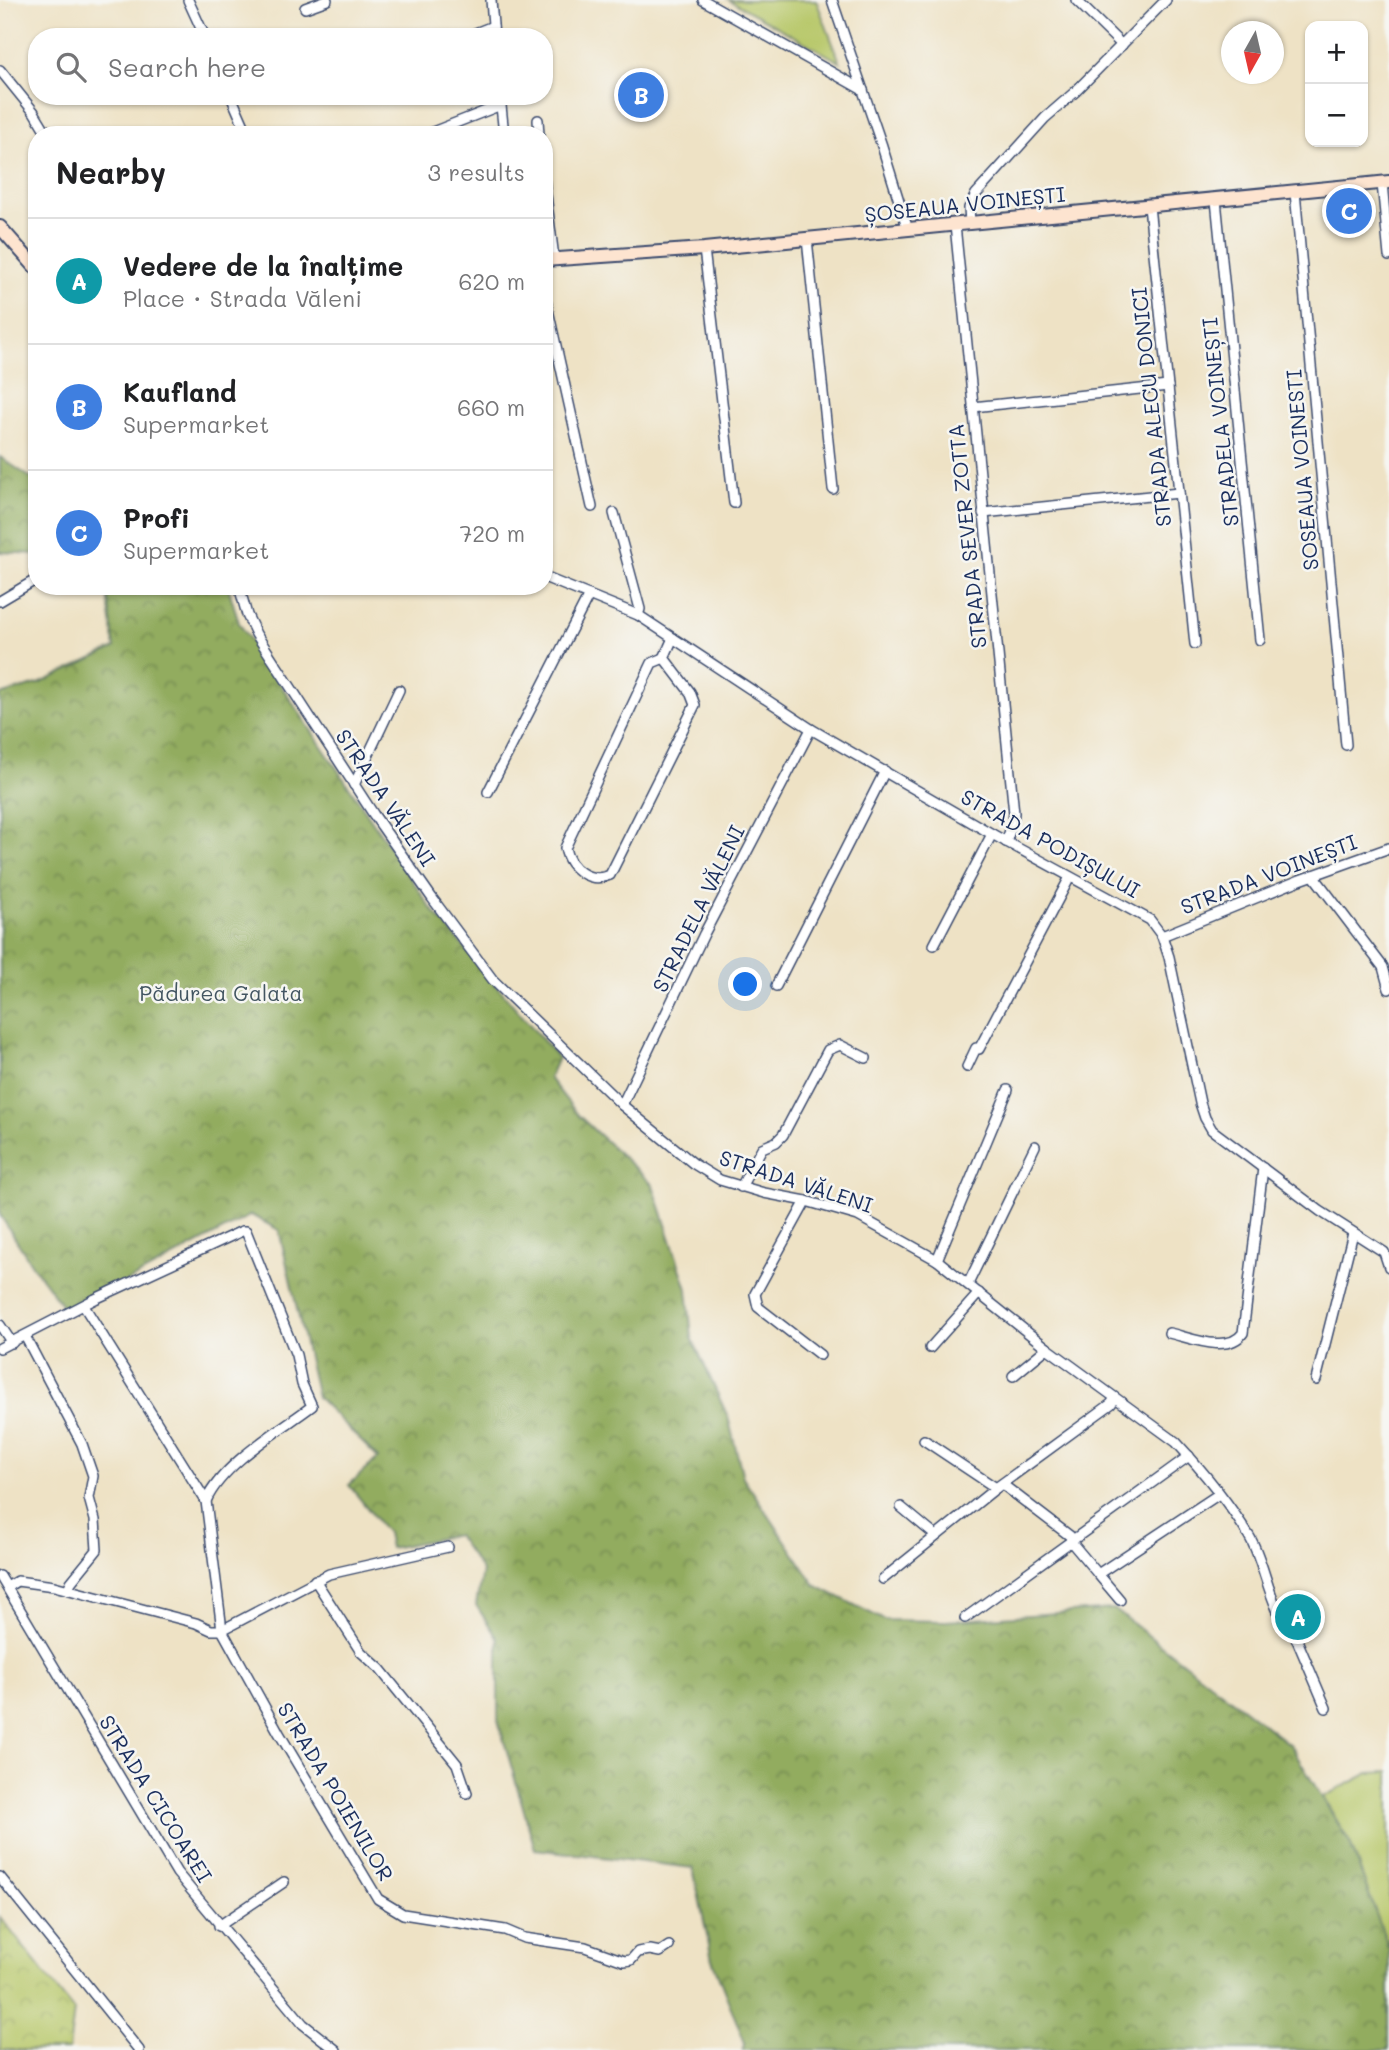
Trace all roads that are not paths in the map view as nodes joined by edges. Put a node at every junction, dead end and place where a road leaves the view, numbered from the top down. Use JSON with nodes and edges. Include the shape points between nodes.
{"nodes":[{"id":1,"x":188,"y":0,"type":"edge"},
{"id":2,"x":327,"y":0,"type":"edge"},
{"id":3,"x":491,"y":0,"type":"edge"},
{"id":4,"x":703,"y":0,"type":"edge"},
{"id":5,"x":832,"y":0,"type":"edge"},
{"id":6,"x":1076,"y":0,"type":"edge"},
{"id":7,"x":1166,"y":0,"type":"edge"},
{"id":8,"x":305,"y":8,"type":"dead end"},
{"id":9,"x":493,"y":26,"type":"joint"},
{"id":10,"x":201,"y":28,"type":"edge"},
{"id":11,"x":488,"y":28,"type":"edge"},
{"id":12,"x":1122,"y":45,"type":"junction"},
{"id":13,"x":0,"y":70,"type":"edge"},
{"id":14,"x":863,"y":90,"type":"junction"},
{"id":15,"x":28,"y":105,"type":"edge"},
{"id":16,"x":28,"y":105,"type":"edge"},
{"id":17,"x":235,"y":105,"type":"edge"},
{"id":18,"x":490,"y":105,"type":"edge"},
{"id":19,"x":501,"y":105,"type":"edge"},
{"id":20,"x":538,"y":120,"type":"dead end"},
{"id":21,"x":43,"y":126,"type":"edge"},
{"id":22,"x":244,"y":126,"type":"edge"},
{"id":23,"x":445,"y":126,"type":"edge"},
{"id":24,"x":503,"y":126,"type":"edge"},
{"id":25,"x":538,"y":126,"type":"edge"},
{"id":26,"x":1386,"y":183,"type":"edge"},
{"id":27,"x":1295,"y":192,"type":"junction"},
{"id":28,"x":1216,"y":200,"type":"junction"},
{"id":29,"x":1149,"y":206,"type":"junction"},
{"id":30,"x":970,"y":223,"type":"junction"},
{"id":31,"x":955,"y":225,"type":"junction"},
{"id":32,"x":0,"y":227,"type":"edge"},
{"id":33,"x":908,"y":230,"type":"junction"},
{"id":34,"x":807,"y":239,"type":"junction"},
{"id":35,"x":704,"y":249,"type":"junction"},
{"id":36,"x":1389,"y":256,"type":"edge"},
{"id":37,"x":28,"y":259,"type":"edge"},
{"id":38,"x":553,"y":259,"type":"edge"},
{"id":39,"x":553,"y":332,"type":"edge"},
{"id":40,"x":1168,"y":386,"type":"junction"},
{"id":41,"x":973,"y":407,"type":"junction"},
{"id":42,"x":833,"y":489,"type":"dead end"},
{"id":43,"x":1179,"y":493,"type":"junction"},
{"id":44,"x":734,"y":503,"type":"dead end"},
{"id":45,"x":592,"y":507,"type":"dead end"},
{"id":46,"x":614,"y":513,"type":"dead end"},
{"id":47,"x":983,"y":513,"type":"junction"},
{"id":48,"x":553,"y":581,"type":"edge"},
{"id":49,"x":28,"y":584,"type":"edge"},
{"id":50,"x":241,"y":595,"type":"edge"},
{"id":51,"x":589,"y":595,"type":"junction"},
{"id":52,"x":0,"y":601,"type":"edge"},
{"id":53,"x":638,"y":615,"type":"junction"},
{"id":54,"x":673,"y":638,"type":"junction"},
{"id":55,"x":1260,"y":640,"type":"dead end"},
{"id":56,"x":1195,"y":644,"type":"dead end"},
{"id":57,"x":664,"y":658,"type":"junction"},
{"id":58,"x":398,"y":690,"type":"dead end"},
{"id":59,"x":811,"y":729,"type":"junction"},
{"id":60,"x":1346,"y":745,"type":"dead end"},
{"id":61,"x":885,"y":771,"type":"junction"},
{"id":62,"x":354,"y":785,"type":"junction"},
{"id":63,"x":488,"y":792,"type":"dead end"},
{"id":64,"x":992,"y":834,"type":"junction"},
{"id":65,"x":1006,"y":842,"type":"junction"},
{"id":66,"x":1389,"y":848,"type":"edge"},
{"id":67,"x":1313,"y":875,"type":"junction"},
{"id":68,"x":1070,"y":877,"type":"junction"},
{"id":69,"x":1162,"y":936,"type":"junction"},
{"id":70,"x":934,"y":945,"type":"dead end"},
{"id":71,"x":776,"y":986,"type":"dead end"},
{"id":72,"x":1389,"y":989,"type":"edge"},
{"id":73,"x":561,"y":1033,"type":"dead end"},
{"id":74,"x":553,"y":1040,"type":"junction"},
{"id":75,"x":866,"y":1058,"type":"dead end"},
{"id":76,"x":967,"y":1067,"type":"dead end"},
{"id":77,"x":1008,"y":1090,"type":"dead end"},
{"id":78,"x":622,"y":1105,"type":"junction"},
{"id":79,"x":1035,"y":1146,"type":"dead end"},
{"id":80,"x":1263,"y":1168,"type":"junction"},
{"id":81,"x":741,"y":1187,"type":"junction"},
{"id":82,"x":806,"y":1201,"type":"junction"},
{"id":83,"x":1353,"y":1233,"type":"junction"},
{"id":84,"x":1387,"y":1248,"type":"edge"},
{"id":85,"x":937,"y":1261,"type":"junction"},
{"id":86,"x":1389,"y":1266,"type":"edge"},
{"id":87,"x":968,"y":1284,"type":"junction"},
{"id":88,"x":979,"y":1293,"type":"junction"},
{"id":89,"x":84,"y":1306,"type":"junction"},
{"id":90,"x":0,"y":1325,"type":"edge"},
{"id":91,"x":1169,"y":1334,"type":"dead end"},
{"id":92,"x":25,"y":1336,"type":"junction"},
{"id":93,"x":12,"y":1343,"type":"junction"},
{"id":94,"x":0,"y":1348,"type":"edge"},
{"id":95,"x":930,"y":1348,"type":"dead end"},
{"id":96,"x":1047,"y":1348,"type":"junction"},
{"id":97,"x":820,"y":1355,"type":"dead end"},
{"id":98,"x":1013,"y":1376,"type":"dead end"},
{"id":99,"x":1317,"y":1380,"type":"dead end"},
{"id":100,"x":1115,"y":1398,"type":"junction"},
{"id":101,"x":924,"y":1440,"type":"dead end"},
{"id":102,"x":1189,"y":1456,"type":"junction"},
{"id":103,"x":999,"y":1486,"type":"junction"},
{"id":104,"x":1219,"y":1494,"type":"junction"},
{"id":105,"x":206,"y":1501,"type":"junction"},
{"id":106,"x":901,"y":1507,"type":"dead end"},
{"id":107,"x":936,"y":1536,"type":"junction"},
{"id":108,"x":1072,"y":1540,"type":"junction"},
{"id":109,"x":448,"y":1547,"type":"dead end"},
{"id":110,"x":1098,"y":1574,"type":"junction"},
{"id":111,"x":0,"y":1576,"type":"edge"},
{"id":112,"x":883,"y":1579,"type":"dead end"},
{"id":113,"x":315,"y":1580,"type":"junction"},
{"id":114,"x":7,"y":1587,"type":"junction"},
{"id":115,"x":68,"y":1589,"type":"junction"},
{"id":116,"x":1120,"y":1600,"type":"dead end"},
{"id":117,"x":965,"y":1618,"type":"dead end"},
{"id":118,"x":222,"y":1630,"type":"junction"},
{"id":119,"x":1326,"y":1708,"type":"dead end"},
{"id":120,"x":467,"y":1793,"type":"dead end"},
{"id":121,"x":0,"y":1877,"type":"edge"},
{"id":122,"x":284,"y":1882,"type":"dead end"},
{"id":123,"x":219,"y":1926,"type":"junction"},
{"id":124,"x":669,"y":1946,"type":"dead end"},
{"id":125,"x":139,"y":2050,"type":"edge"},
{"id":126,"x":336,"y":2050,"type":"edge"}],
"edges":[{"from":1,"to":10,"type":"street"},
{"from":2,"to":8,"type":"street"},
{"from":3,"to":9,"type":"street"},
{"from":4,"to":14,"type":"street"},
{"from":5,"to":14,"type":"street"},
{"from":6,"to":12,"type":"street"},
{"from":7,"to":12,"type":"street"},
{"from":9,"to":11,"type":"street"},
{"from":12,"to":30,"type":"street","via":[[1045,118],[976,194],[969,208]]},
{"from":13,"to":16,"type":"street"},
{"from":14,"to":33,"type":"street"},
{"from":15,"to":21,"type":"street"},
{"from":17,"to":22,"type":"street"},
{"from":18,"to":23,"type":"street"},
{"from":19,"to":24,"type":"street"},
{"from":20,"to":25,"type":"street"},
{"from":26,"to":27,"type":"main road","name":"ȘOSEAUA VOINEȘTI"},
{"from":26,"to":36,"type":"street"},
{"from":27,"to":28,"type":"main road","name":"ȘOSEAUA VOINEȘTI"},
{"from":27,"to":60,"type":"street","name":"SOSEAUA VOINESTI"},
{"from":28,"to":29,"type":"main road","name":"ȘOSEAUA VOINEȘTI"},
{"from":28,"to":55,"type":"street","name":"STRADELA VOINEȘTI"},
{"from":29,"to":30,"type":"main road","name":"ȘOSEAUA VOINEȘTI"},
{"from":29,"to":40,"type":"street","name":"STRADA ALECU DONICI"},
{"from":30,"to":31,"type":"main road","name":"ȘOSEAUA VOINEȘTI"},
{"from":31,"to":33,"type":"main road","name":"ȘOSEAUA VOINEȘTI"},
{"from":31,"to":41,"type":"street","name":"STRADA SEVER ZOTTA"},
{"from":32,"to":37,"type":"main road"},
{"from":33,"to":34,"type":"main road","name":"ȘOSEAUA VOINEȘTI"},
{"from":34,"to":35,"type":"main road","name":"ȘOSEAUA VOINEȘTI"},
{"from":34,"to":42,"type":"street"},
{"from":35,"to":38,"type":"main road","name":"ȘOSEAUA VOINEȘTI"},
{"from":35,"to":44,"type":"street"},
{"from":39,"to":45,"type":"street"},
{"from":40,"to":41,"type":"street"},
{"from":40,"to":43,"type":"street","name":"STRADA ALECU DONICI"},
{"from":41,"to":47,"type":"street","name":"STRADA SEVER ZOTTA"},
{"from":43,"to":47,"type":"street"},
{"from":43,"to":56,"type":"street","name":"STRADA ALECU DONICI"},
{"from":46,"to":53,"type":"street"},
{"from":47,"to":65,"type":"street","name":"STRADA SEVER ZOTTA","via":[[1014,813]]},
{"from":48,"to":51,"type":"street","name":"STRADA PODIȘULUI"},
{"from":49,"to":52,"type":"street"},
{"from":50,"to":62,"type":"street","name":"STRADA VĂLENI","via":[[257,634]]},
{"from":51,"to":53,"type":"street","name":"STRADA PODIȘULUI"},
{"from":51,"to":63,"type":"street"},
{"from":53,"to":54,"type":"street","name":"STRADA PODIȘULUI"},
{"from":54,"to":57,"type":"street"},
{"from":54,"to":59,"type":"street","name":"STRADA PODIȘULUI"},
{"from":57,"to":57,"type":"street","via":[[652,663],[565,848],[573,867],[594,878],[610,875],[695,705]]},
{"from":58,"to":62,"type":"street"},
{"from":59,"to":61,"type":"street","name":"STRADA PODIȘULUI"},
{"from":59,"to":78,"type":"street","name":"STRADELA VĂLENI","via":[[704,934]]},
{"from":61,"to":64,"type":"street","name":"STRADA PODIȘULUI"},
{"from":61,"to":71,"type":"street"},
{"from":62,"to":74,"type":"street","name":"STRADA VĂLENI","via":[[494,980]]},
{"from":64,"to":65,"type":"street","name":"STRADA PODIȘULUI"},
{"from":64,"to":70,"type":"street"},
{"from":65,"to":68,"type":"street","name":"STRADA PODIȘULUI"},
{"from":66,"to":67,"type":"street","name":"STRADA VOINEȘTI"},
{"from":67,"to":69,"type":"street","name":"STRADA VOINEȘTI"},
{"from":67,"to":72,"type":"street","via":[[1384,967]]},
{"from":68,"to":69,"type":"street","name":"STRADA PODIȘULUI","via":[[1150,920]]},
{"from":68,"to":76,"type":"street"},
{"from":69,"to":80,"type":"street","via":[[1205,1118],[1212,1130]]},
{"from":73,"to":74,"type":"street"},
{"from":74,"to":78,"type":"street","name":"STRADA VĂLENI"},
{"from":75,"to":81,"type":"street","via":[[840,1045],[828,1051],[783,1135],[762,1148]]},
{"from":77,"to":85,"type":"street"},
{"from":78,"to":81,"type":"street","name":"STRADA VĂLENI","via":[[694,1164]]},
{"from":79,"to":87,"type":"street"},
{"from":80,"to":83,"type":"street"},
{"from":80,"to":91,"type":"street","via":[[1243,1333],[1227,1344]]},
{"from":81,"to":82,"type":"street","name":"STRADA VĂLENI"},
{"from":82,"to":85,"type":"street","name":"STRADA VĂLENI","via":[[858,1216]]},
{"from":82,"to":97,"type":"street","via":[[755,1294],[758,1307]]},
{"from":83,"to":84,"type":"street"},
{"from":83,"to":99,"type":"street"},
{"from":84,"to":86,"type":"street"},
{"from":85,"to":87,"type":"street","name":"STRADA VĂLENI"},
{"from":87,"to":88,"type":"street","name":"STRADA VĂLENI"},
{"from":88,"to":95,"type":"street"},
{"from":88,"to":96,"type":"street","name":"STRADA VĂLENI"},
{"from":89,"to":92,"type":"street"},
{"from":89,"to":105,"type":"street"},
{"from":89,"to":105,"type":"street","via":[[242,1231],[248,1234],[312,1406],[228,1469]]},
{"from":90,"to":93,"type":"street"},
{"from":92,"to":93,"type":"street"},
{"from":92,"to":115,"type":"street","via":[[77,1434],[93,1476],[89,1498],[97,1550]]},
{"from":93,"to":94,"type":"street"},
{"from":96,"to":98,"type":"street"},
{"from":96,"to":100,"type":"street","name":"STRADA VĂLENI"},
{"from":100,"to":102,"type":"street","name":"STRADA VĂLENI"},
{"from":100,"to":103,"type":"street"},
{"from":101,"to":103,"type":"street"},
{"from":102,"to":104,"type":"street","name":"STRADA VĂLENI"},
{"from":102,"to":108,"type":"street"},
{"from":103,"to":107,"type":"street"},
{"from":103,"to":108,"type":"street"},
{"from":104,"to":110,"type":"street"},
{"from":104,"to":119,"type":"street","name":"STRADA VĂLENI","via":[[1251,1538]]},
{"from":105,"to":118,"type":"street"},
{"from":106,"to":107,"type":"street"},
{"from":107,"to":112,"type":"street"},
{"from":108,"to":110,"type":"street"},
{"from":108,"to":117,"type":"street"},
{"from":109,"to":113,"type":"street"},
{"from":110,"to":116,"type":"street"},
{"from":111,"to":114,"type":"street","name":"STRADA CICOAREI"},
{"from":113,"to":118,"type":"street"},
{"from":113,"to":120,"type":"street","via":[[361,1652],[457,1764]]},
{"from":114,"to":115,"type":"street","via":[[18,1581]]},
{"from":114,"to":123,"type":"street","name":"STRADA CICOAREI","via":[[159,1846]]},
{"from":115,"to":118,"type":"street"},
{"from":118,"to":124,"type":"street","name":"STRADA POIENILOR","via":[[378,1899],[403,1914],[585,1947],[624,1961],[638,1952],[660,1952]]},
{"from":121,"to":125,"type":"street"},
{"from":122,"to":123,"type":"street"},
{"from":123,"to":126,"type":"street","name":"STRADA CICOAREI","via":[[303,2024]]}]}
